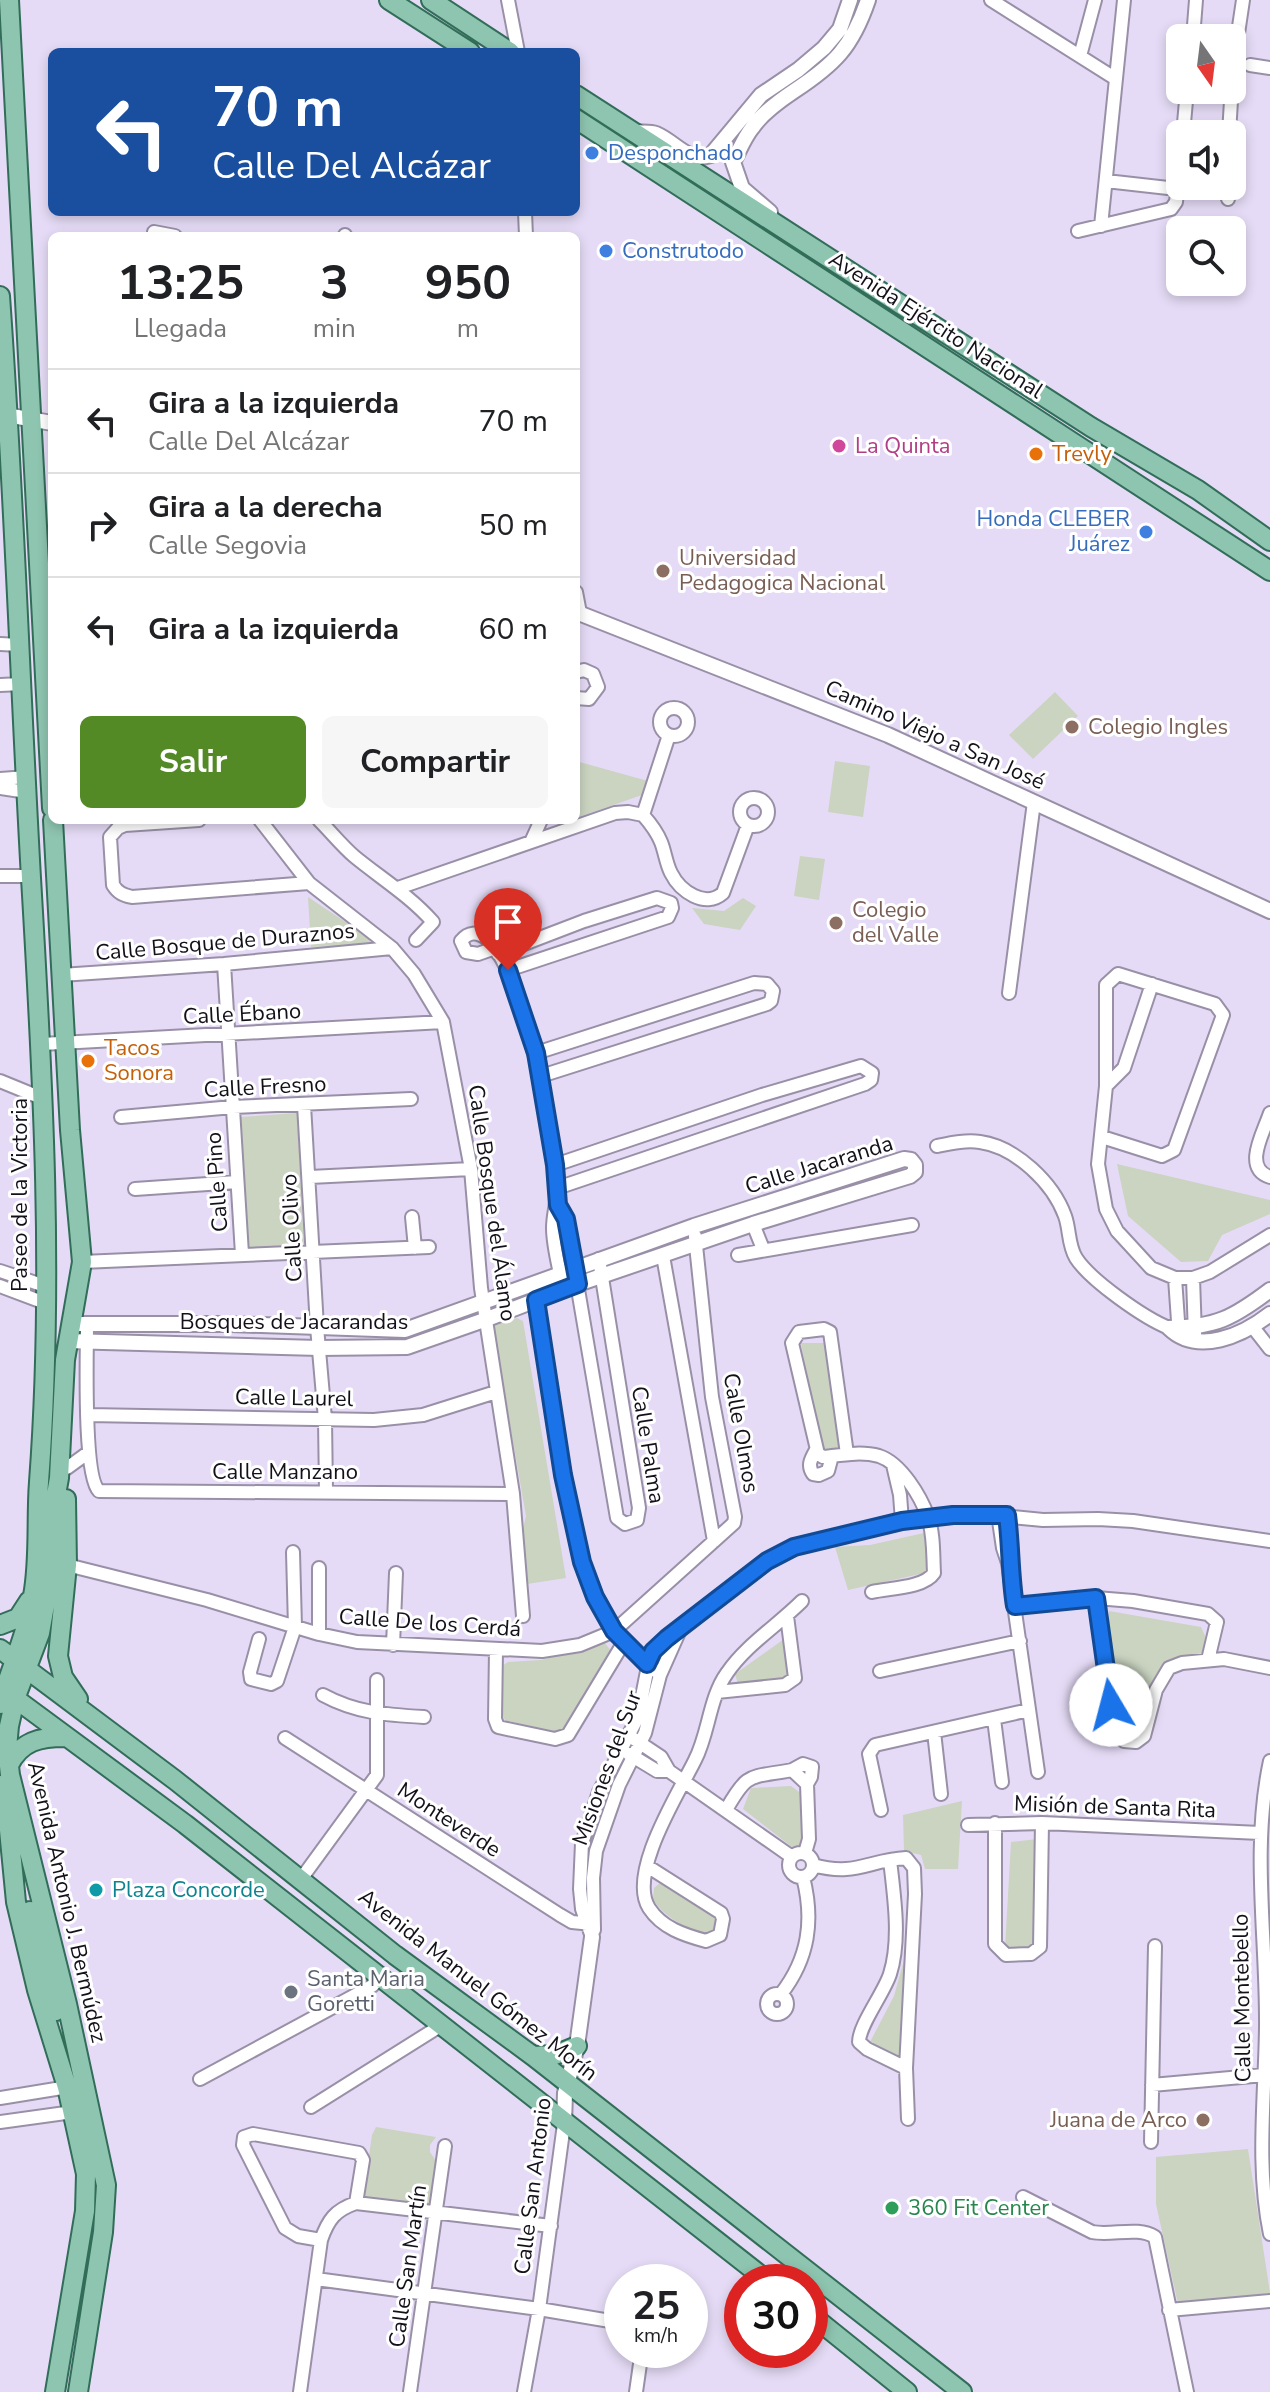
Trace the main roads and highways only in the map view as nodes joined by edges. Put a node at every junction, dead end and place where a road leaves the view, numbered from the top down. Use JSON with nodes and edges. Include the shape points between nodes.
{"nodes":[{"id":1,"x":9,"y":0,"type":"edge"},
{"id":2,"x":389,"y":0,"type":"edge"},
{"id":3,"x":431,"y":0,"type":"edge"},
{"id":4,"x":464,"y":48,"type":"edge"},
{"id":5,"x":504,"y":48,"type":"edge"},
{"id":6,"x":580,"y":98,"type":"edge"},
{"id":7,"x":580,"y":122,"type":"edge"},
{"id":8,"x":0,"y":296,"type":"edge"},
{"id":9,"x":989,"y":387,"type":"junction"},
{"id":10,"x":1043,"y":396,"type":"junction"},
{"id":11,"x":4,"y":414,"type":"edge"},
{"id":12,"x":1043,"y":423,"type":"junction"},
{"id":13,"x":1091,"y":427,"type":"junction"},
{"id":14,"x":7,"y":531,"type":"edge"},
{"id":15,"x":1270,"y":541,"type":"edge"},
{"id":16,"x":1270,"y":571,"type":"edge"},
{"id":17,"x":48,"y":707,"type":"edge"},
{"id":18,"x":53,"y":824,"type":"edge"},
{"id":19,"x":70,"y":1130,"type":"junction"},
{"id":20,"x":45,"y":1131,"type":"junction"},
{"id":21,"x":65,"y":1377,"type":"junction"},
{"id":22,"x":42,"y":1452,"type":"junction"},
{"id":23,"x":55,"y":1500,"type":"junction"},
{"id":24,"x":34,"y":1591,"type":"junction"},
{"id":25,"x":0,"y":1625,"type":"edge"},
{"id":26,"x":21,"y":1664,"type":"edge"},
{"id":27,"x":5,"y":1695,"type":"edge"},
{"id":28,"x":99,"y":1722,"type":"junction"},
{"id":29,"x":49,"y":1724,"type":"junction"},
{"id":30,"x":65,"y":1737,"type":"junction"},
{"id":31,"x":9,"y":1765,"type":"junction"},
{"id":32,"x":0,"y":1785,"type":"edge"},
{"id":33,"x":0,"y":1836,"type":"edge"},
{"id":34,"x":13,"y":1867,"type":"junction"},
{"id":35,"x":301,"y":1879,"type":"junction"},
{"id":36,"x":0,"y":1888,"type":"edge"},
{"id":37,"x":270,"y":1892,"type":"junction"},
{"id":38,"x":326,"y":1898,"type":"junction"},
{"id":39,"x":308,"y":1920,"type":"junction"},
{"id":40,"x":37,"y":1990,"type":"junction"},
{"id":41,"x":74,"y":2040,"type":"junction"},
{"id":42,"x":577,"y":2046,"type":"road end"},
{"id":43,"x":533,"y":2056,"type":"junction"},
{"id":44,"x":76,"y":2086,"type":"junction"},
{"id":45,"x":82,"y":2110,"type":"junction"},
{"id":46,"x":746,"y":2264,"type":"edge"},
{"id":47,"x":865,"y":2316,"type":"junction"},
{"id":48,"x":828,"y":2328,"type":"edge"},
{"id":49,"x":835,"y":2333,"type":"junction"},
{"id":50,"x":893,"y":2337,"type":"junction"},
{"id":51,"x":863,"y":2357,"type":"junction"},
{"id":52,"x":55,"y":2392,"type":"edge"},
{"id":53,"x":78,"y":2392,"type":"edge"},
{"id":54,"x":907,"y":2392,"type":"edge"},
{"id":55,"x":962,"y":2392,"type":"edge"}],
"edges":[{"from":1,"to":17,"type":"main road"},
{"from":2,"to":4,"type":"main road"},
{"from":3,"to":5,"type":"main road"},
{"from":6,"to":10,"type":"main road","name":"Avenida Ejército Nacional"},
{"from":7,"to":9,"type":"main road","name":"Avenida Ejército Nacional"},
{"from":8,"to":11,"type":"main road","name":"Paseo de la Victoria"},
{"from":9,"to":10,"type":"main road"},
{"from":9,"to":12,"type":"main road","name":"Avenida Ejército Nacional"},
{"from":10,"to":13,"type":"main road","name":"Avenida Ejército Nacional"},
{"from":11,"to":14,"type":"main road","name":"Paseo de la Victoria"},
{"from":12,"to":13,"type":"main road","via":[[1058,412]]},
{"from":12,"to":16,"type":"main road","name":"Avenida Ejército Nacional"},
{"from":13,"to":15,"type":"main road","name":"Avenida Ejército Nacional","via":[[1198,490]]},
{"from":14,"to":20,"type":"main road","name":"Paseo de la Victoria","via":[[20,645]]},
{"from":18,"to":19,"type":"main road"},
{"from":19,"to":20,"type":"main road"},
{"from":19,"to":21,"type":"main road","via":[[82,1262],[79,1333]]},
{"from":20,"to":22,"type":"main road","name":"Paseo de la Victoria"},
{"from":21,"to":23,"type":"main road"},
{"from":21,"to":28,"type":"main road","via":[[72,1403],[59,1668]]},
{"from":22,"to":23,"type":"main road"},
{"from":22,"to":24,"type":"main road","name":"Paseo de la Victoria"},
{"from":23,"to":26,"type":"main road","via":[[58,1579]]},
{"from":24,"to":25,"type":"main road","via":[[18,1618]]},
{"from":24,"to":26,"type":"main road","name":"Paseo de la Victoria"},
{"from":26,"to":27,"type":"main road","name":"Avenida Antonio J. Bermúdez"},
{"from":26,"to":28,"type":"main road","name":"Avenida Manuel Gómez Morín"},
{"from":26,"to":29,"type":"main road"},
{"from":27,"to":29,"type":"main road"},
{"from":27,"to":31,"type":"main road","name":"Avenida Antonio J. Bermúdez"},
{"from":28,"to":35,"type":"main road","name":"Avenida Manuel Gómez Morín"},
{"from":29,"to":30,"type":"main road"},
{"from":30,"to":31,"type":"main road","via":[[34,1740]]},
{"from":30,"to":37,"type":"main road"},
{"from":31,"to":41,"type":"main road","name":"Avenida Antonio J. Bermúdez"},
{"from":32,"to":34,"type":"main road"},
{"from":33,"to":34,"type":"main road"},
{"from":34,"to":40,"type":"main road","via":[[13,1888]]},
{"from":34,"to":41,"type":"main road","via":[[25,1892],[54,2007]]},
{"from":35,"to":37,"type":"main road","via":[[290,1889]]},
{"from":35,"to":38,"type":"main road","name":"Avenida Manuel Gómez Morín"},
{"from":36,"to":40,"type":"main road"},
{"from":37,"to":39,"type":"main road"},
{"from":38,"to":39,"type":"main road","via":[[311,1907]]},
{"from":38,"to":43,"type":"main road","name":"Avenida Manuel Gómez Morín"},
{"from":39,"to":46,"type":"main road"},
{"from":40,"to":44,"type":"main road"},
{"from":41,"to":44,"type":"main road","name":"Avenida Antonio J. Bermúdez"},
{"from":42,"to":43,"type":"main road"},
{"from":43,"to":47,"type":"main road","name":"Avenida Manuel Gómez Morín"},
{"from":44,"to":45,"type":"main road","name":"Avenida Antonio J. Bermúdez"},
{"from":45,"to":52,"type":"main road","via":[[86,2198]]},
{"from":45,"to":53,"type":"main road","name":"Avenida Antonio J. Bermúdez","via":[[104,2169],[106,2203]]},
{"from":47,"to":49,"type":"main road","via":[[853,2328]]},
{"from":47,"to":50,"type":"main road","name":"Avenida Manuel Gómez Morín"},
{"from":48,"to":49,"type":"main road"},
{"from":49,"to":51,"type":"main road"},
{"from":50,"to":51,"type":"main road","via":[[870,2343]]},
{"from":50,"to":55,"type":"main road","name":"Avenida Manuel Gómez Morín"},
{"from":51,"to":54,"type":"main road"}]}
